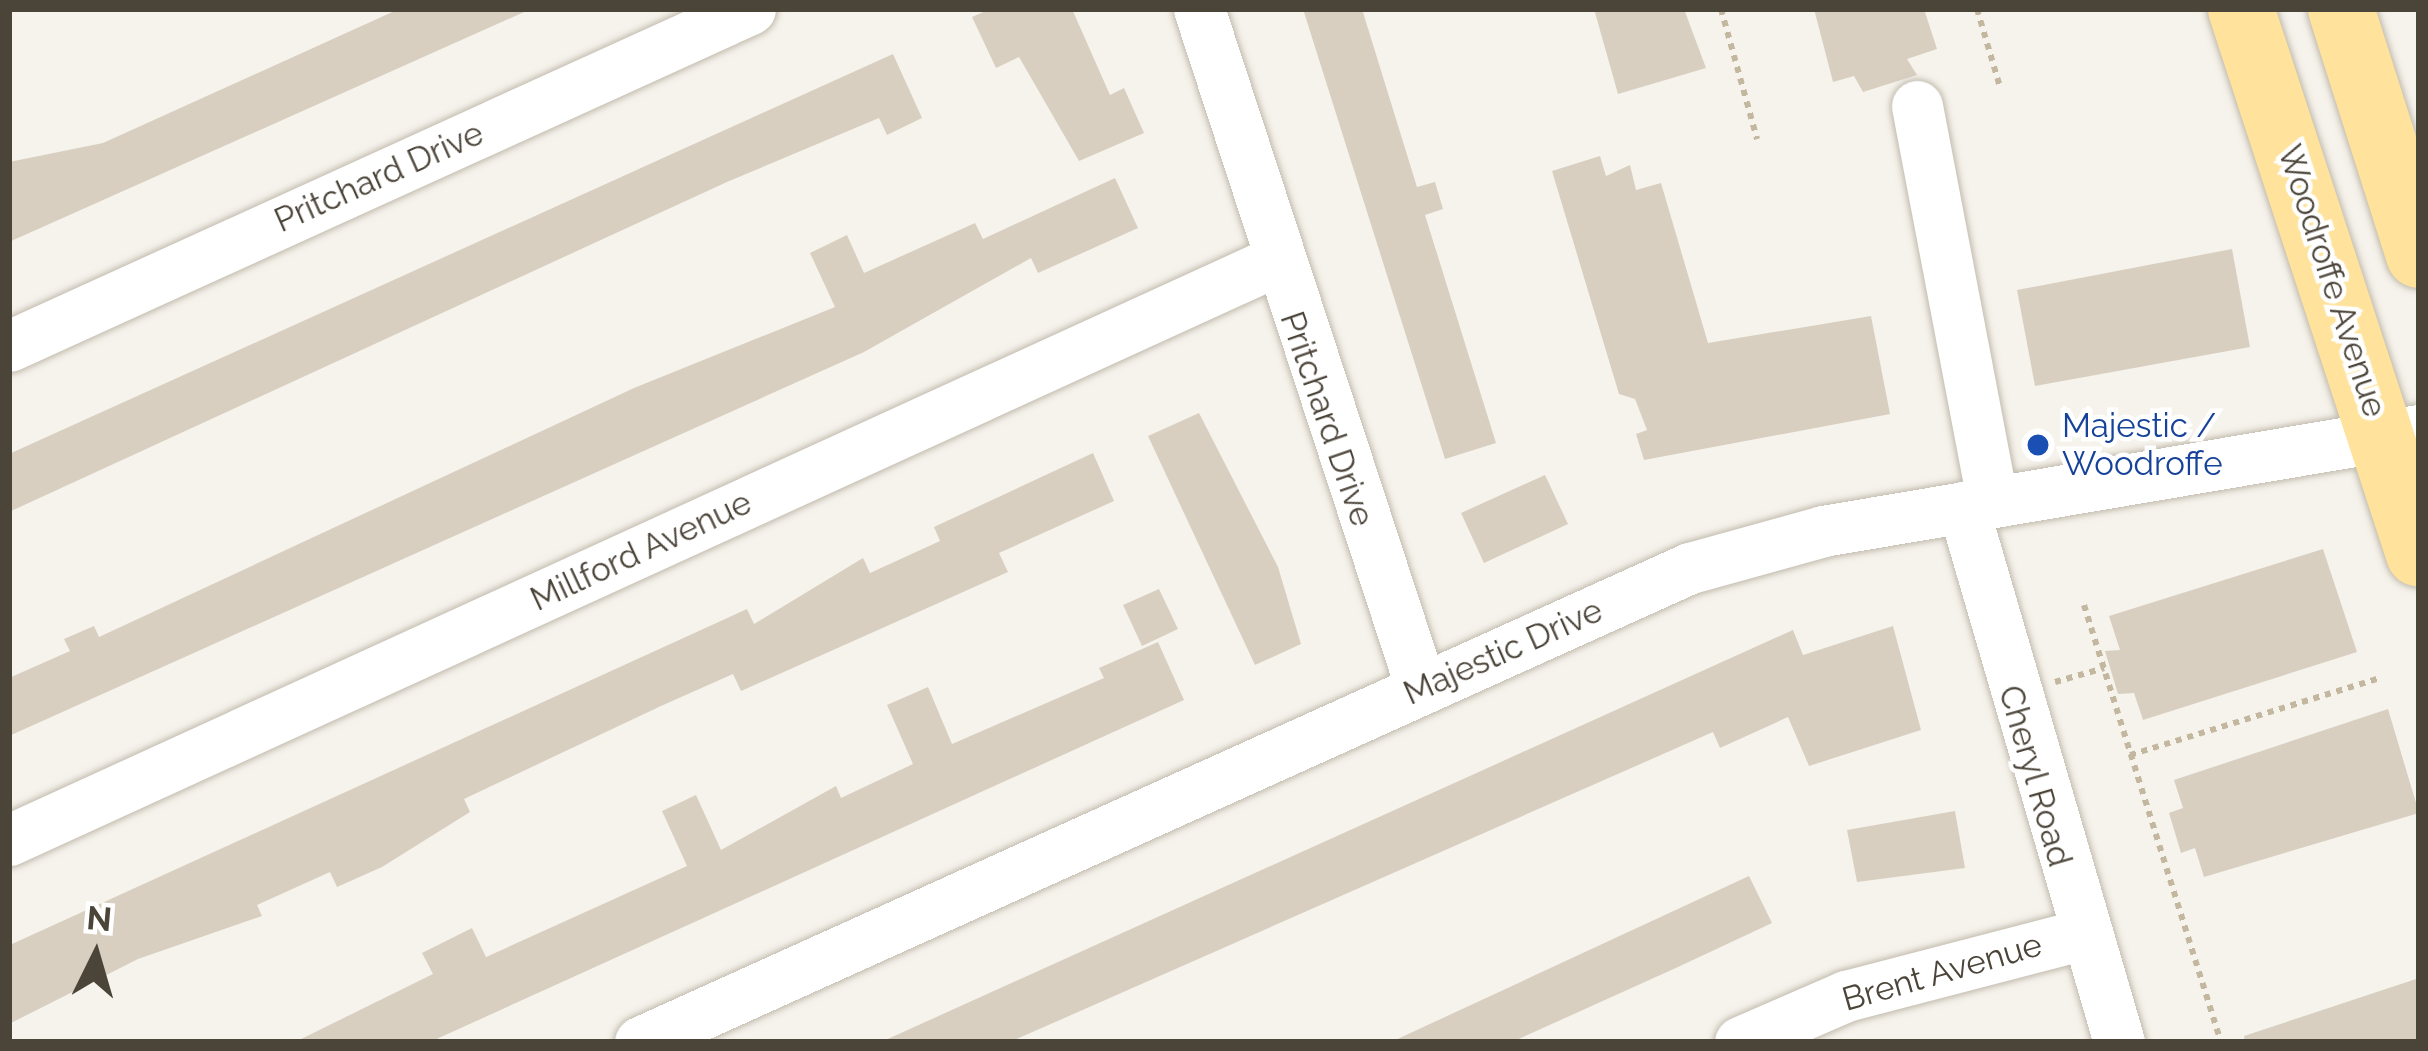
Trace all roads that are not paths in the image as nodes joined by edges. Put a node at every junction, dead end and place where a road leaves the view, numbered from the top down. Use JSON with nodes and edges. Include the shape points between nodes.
{"nodes":[{"id":1,"x":750,"y":9,"type":"edge"},
{"id":2,"x":1199,"y":9,"type":"edge"},
{"id":3,"x":2241,"y":9,"type":"edge"},
{"id":4,"x":2341,"y":9,"type":"edge"},
{"id":5,"x":1917,"y":106,"type":"dead end"},
{"id":6,"x":2419,"y":255,"type":"edge"},
{"id":7,"x":1273,"y":262,"type":"junction"},
{"id":8,"x":9,"y":346,"type":"edge"},
{"id":9,"x":2401,"y":433,"type":"edge"},
{"id":10,"x":1978,"y":504,"type":"junction"},
{"id":11,"x":2419,"y":554,"type":"edge"},
{"id":12,"x":1420,"y":688,"type":"junction"},
{"id":13,"x":9,"y":840,"type":"edge"},
{"id":14,"x":2080,"y":935,"type":"junction"},
{"id":15,"x":640,"y":1042,"type":"edge"},
{"id":16,"x":1740,"y":1042,"type":"edge"},
{"id":17,"x":2119,"y":1042,"type":"edge"}],
"edges":[{"from":1,"to":8,"type":"street","name":"Pritchard Drive"},
{"from":2,"to":7,"type":"street","name":"Pritchard Drive"},
{"from":3,"to":9,"type":"main road","name":"Woodroffe Avenue"},
{"from":4,"to":6,"type":"main road"},
{"from":5,"to":10,"type":"street","name":"Cheryl Road"},
{"from":7,"to":12,"type":"street","name":"Pritchard Drive"},
{"from":7,"to":13,"type":"street","name":"Millford Avenue"},
{"from":9,"to":10,"type":"street","name":"Majestic Drive"},
{"from":9,"to":11,"type":"main road","name":"Woodroffe Avenue"},
{"from":10,"to":12,"type":"street","name":"Majestic Drive","via":[[1690,568]]},
{"from":10,"to":14,"type":"street","name":"Cheryl Road"},
{"from":12,"to":15,"type":"street","name":"Majestic Drive"},
{"from":14,"to":16,"type":"street","name":"Brent Avenue","via":[[1846,996]]},
{"from":14,"to":17,"type":"street","name":"Cheryl Road"}]}
